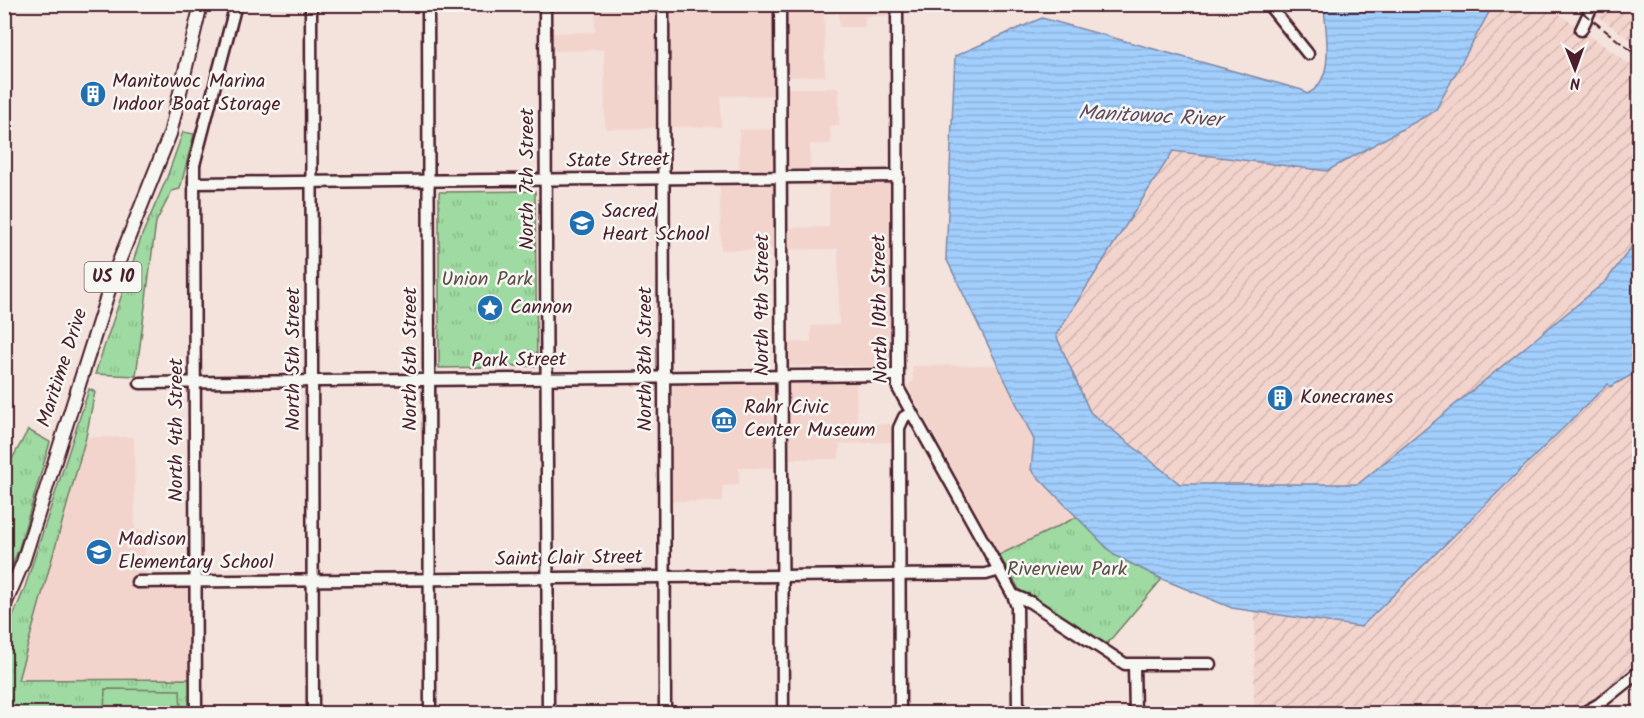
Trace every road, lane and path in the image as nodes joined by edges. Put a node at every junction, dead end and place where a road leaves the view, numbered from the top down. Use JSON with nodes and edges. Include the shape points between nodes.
{"nodes":[{"id":1,"x":201,"y":4,"type":"edge"},
{"id":2,"x":236,"y":4,"type":"edge"},
{"id":3,"x":311,"y":4,"type":"edge"},
{"id":4,"x":428,"y":4,"type":"edge"},
{"id":5,"x":545,"y":4,"type":"edge"},
{"id":6,"x":663,"y":4,"type":"edge"},
{"id":7,"x":780,"y":4,"type":"edge"},
{"id":8,"x":897,"y":4,"type":"edge"},
{"id":9,"x":1268,"y":4,"type":"edge"},
{"id":10,"x":1593,"y":4,"type":"edge"},
{"id":11,"x":1581,"y":30,"type":"dead end"},
{"id":12,"x":1308,"y":54,"type":"dead end"},
{"id":13,"x":898,"y":176,"type":"junction"},
{"id":14,"x":781,"y":177,"type":"junction"},
{"id":15,"x":664,"y":178,"type":"junction"},
{"id":16,"x":429,"y":180,"type":"junction"},
{"id":17,"x":547,"y":180,"type":"junction"},
{"id":18,"x":311,"y":182,"type":"junction"},
{"id":19,"x":194,"y":183,"type":"junction"},
{"id":20,"x":897,"y":375,"type":"junction"},
{"id":21,"x":781,"y":376,"type":"junction"},
{"id":22,"x":547,"y":378,"type":"junction"},
{"id":23,"x":664,"y":378,"type":"junction"},
{"id":24,"x":429,"y":380,"type":"junction"},
{"id":25,"x":312,"y":381,"type":"junction"},
{"id":26,"x":195,"y":382,"type":"junction"},
{"id":27,"x":140,"y":383,"type":"dead end"},
{"id":28,"x":911,"y":413,"type":"junction"},
{"id":29,"x":1000,"y":570,"type":"junction"},
{"id":30,"x":900,"y":574,"type":"junction"},
{"id":31,"x":664,"y":576,"type":"junction"},
{"id":32,"x":782,"y":576,"type":"junction"},
{"id":33,"x":548,"y":578,"type":"junction"},
{"id":34,"x":430,"y":579,"type":"junction"},
{"id":35,"x":313,"y":580,"type":"junction"},
{"id":36,"x":137,"y":582,"type":"dead end"},
{"id":37,"x":195,"y":582,"type":"junction"},
{"id":38,"x":1013,"y":595,"type":"junction"},
{"id":39,"x":4,"y":607,"type":"edge"},
{"id":40,"x":1210,"y":664,"type":"dead end"},
{"id":41,"x":1134,"y":665,"type":"junction"},
{"id":42,"x":1640,"y":671,"type":"edge"},
{"id":43,"x":196,"y":714,"type":"edge"},
{"id":44,"x":313,"y":714,"type":"edge"},
{"id":45,"x":430,"y":714,"type":"edge"},
{"id":46,"x":548,"y":714,"type":"edge"},
{"id":47,"x":665,"y":714,"type":"edge"},
{"id":48,"x":783,"y":714,"type":"edge"},
{"id":49,"x":900,"y":714,"type":"edge"},
{"id":50,"x":1018,"y":714,"type":"edge"},
{"id":51,"x":1135,"y":714,"type":"edge"},
{"id":52,"x":1581,"y":714,"type":"edge"}],
"edges":[{"from":1,"to":39,"type":"main road","name":"Maritime Drive","number":"US 10","via":[[170,134],[114,274],[25,556]]},
{"from":2,"to":19,"type":"street","name":"North 4th Street","via":[[194,165]]},
{"from":3,"to":18,"type":"street","name":"North 5th Street"},
{"from":4,"to":16,"type":"street","name":"North 6th Street"},
{"from":5,"to":17,"type":"street","name":"North 7th Street"},
{"from":6,"to":15,"type":"street","name":"North 8th Street"},
{"from":7,"to":14,"type":"street","name":"North 9th Street"},
{"from":8,"to":13,"type":"street","name":"North 10th Street"},
{"from":9,"to":12,"type":"street"},
{"from":10,"to":11,"type":"street"},
{"from":13,"to":14,"type":"street","name":"State Street"},
{"from":13,"to":20,"type":"street","name":"North 10th Street"},
{"from":14,"to":15,"type":"street","name":"State Street"},
{"from":14,"to":21,"type":"street","name":"North 9th Street"},
{"from":15,"to":17,"type":"street","name":"State Street"},
{"from":15,"to":23,"type":"street","name":"North 8th Street"},
{"from":16,"to":17,"type":"street","name":"State Street"},
{"from":16,"to":18,"type":"street","name":"State Street"},
{"from":16,"to":24,"type":"street","name":"North 6th Street"},
{"from":17,"to":22,"type":"street","name":"North 7th Street"},
{"from":18,"to":19,"type":"street","name":"State Street"},
{"from":18,"to":25,"type":"street","name":"North 5th Street"},
{"from":19,"to":26,"type":"street","name":"North 4th Street"},
{"from":20,"to":21,"type":"street","name":"Park Street"},
{"from":20,"to":28,"type":"street","name":"North 10th Street","via":[[898,388]]},
{"from":21,"to":23,"type":"street","name":"Park Street"},
{"from":21,"to":32,"type":"street","name":"North 9th Street"},
{"from":22,"to":23,"type":"street","name":"Park Street"},
{"from":22,"to":24,"type":"street","name":"Park Street"},
{"from":22,"to":33,"type":"street","name":"North 7th Street"},
{"from":23,"to":31,"type":"street","name":"North 8th Street"},
{"from":24,"to":25,"type":"street","name":"Park Street"},
{"from":24,"to":34,"type":"street","name":"North 6th Street"},
{"from":25,"to":26,"type":"street","name":"Park Street"},
{"from":25,"to":35,"type":"street","name":"North 5th Street"},
{"from":26,"to":27,"type":"street","name":"Park Street"},
{"from":26,"to":37,"type":"street","name":"North 4th Street"},
{"from":28,"to":29,"type":"street","name":"North 10th Street"},
{"from":28,"to":30,"type":"street","via":[[899,428]]},
{"from":29,"to":30,"type":"street","name":"Saint Clair Street","via":[[986,574]]},
{"from":29,"to":38,"type":"street","name":"North 10th Street"},
{"from":30,"to":32,"type":"street","name":"Saint Clair Street"},
{"from":30,"to":49,"type":"street"},
{"from":31,"to":32,"type":"street","name":"Saint Clair Street"},
{"from":31,"to":33,"type":"street","name":"Saint Clair Street"},
{"from":31,"to":47,"type":"street","name":"North 8th Street"},
{"from":32,"to":48,"type":"street","name":"North 9th Street"},
{"from":33,"to":34,"type":"street","name":"Saint Clair Street"},
{"from":33,"to":46,"type":"street","name":"North 7th Street"},
{"from":34,"to":35,"type":"street","name":"Saint Clair Street"},
{"from":34,"to":45,"type":"street","name":"North 6th Street"},
{"from":35,"to":37,"type":"street","name":"Saint Clair Street"},
{"from":35,"to":44,"type":"street","name":"North 5th Street"},
{"from":36,"to":37,"type":"street","name":"Saint Clair Street"},
{"from":37,"to":43,"type":"street","name":"North 4th Street"},
{"from":38,"to":41,"type":"street","via":[[1125,664]]},
{"from":38,"to":50,"type":"street","name":"North 10th Street","via":[[1017,607]]},
{"from":40,"to":41,"type":"street"},
{"from":41,"to":51,"type":"street"},
{"from":42,"to":52,"type":"street"}]}
